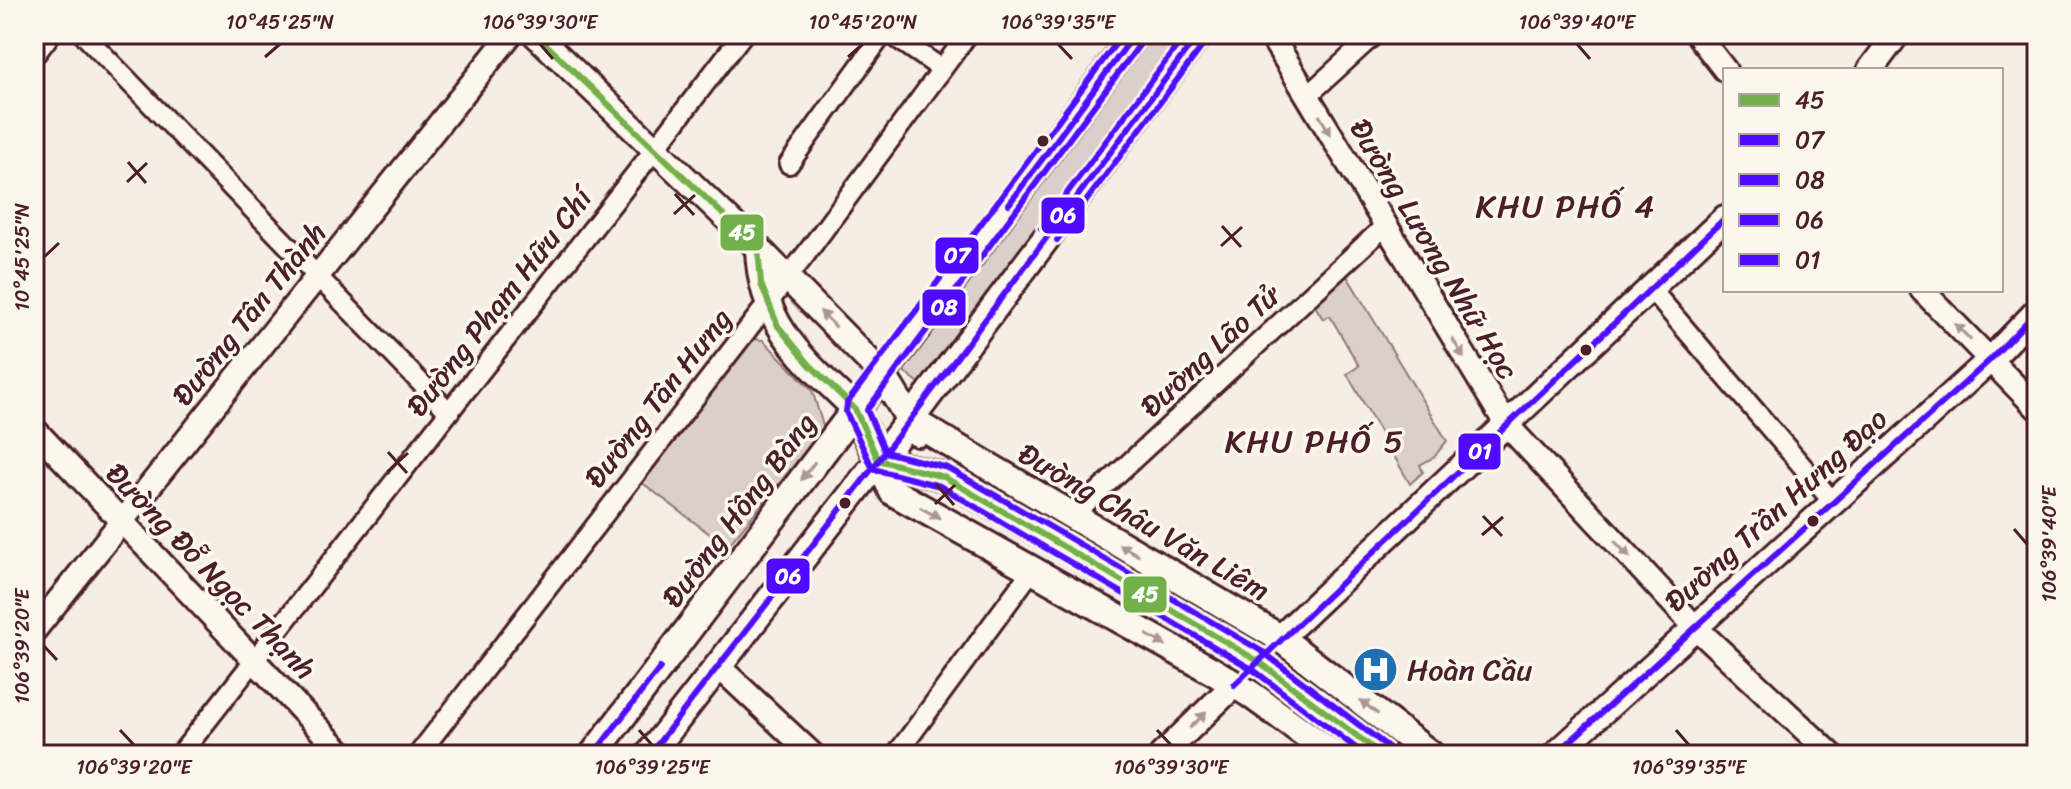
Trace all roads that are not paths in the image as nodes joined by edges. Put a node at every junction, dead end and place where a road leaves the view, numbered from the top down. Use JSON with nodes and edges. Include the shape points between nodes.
{"nodes":[{"id":1,"x":47,"y":34,"type":"edge"},
{"id":2,"x":83,"y":34,"type":"edge"},
{"id":3,"x":511,"y":34,"type":"edge"},
{"id":4,"x":535,"y":34,"type":"edge"},
{"id":5,"x":743,"y":34,"type":"edge"},
{"id":6,"x":883,"y":34,"type":"edge"},
{"id":7,"x":891,"y":34,"type":"edge"},
{"id":8,"x":968,"y":34,"type":"edge"},
{"id":9,"x":1135,"y":34,"type":"edge"},
{"id":10,"x":1199,"y":34,"type":"edge"},
{"id":11,"x":1270,"y":34,"type":"edge"},
{"id":12,"x":1375,"y":34,"type":"edge"},
{"id":13,"x":1697,"y":34,"type":"edge"},
{"id":14,"x":1897,"y":34,"type":"edge"},
{"id":15,"x":34,"y":51,"type":"edge"},
{"id":16,"x":1723,"y":68,"type":"edge"},
{"id":17,"x":1872,"y":68,"type":"edge"},
{"id":18,"x":942,"y":69,"type":"junction"},
{"id":19,"x":1307,"y":96,"type":"junction"},
{"id":20,"x":655,"y":149,"type":"junction"},
{"id":21,"x":789,"y":164,"type":"dead end"},
{"id":22,"x":1723,"y":220,"type":"edge"},
{"id":23,"x":1385,"y":226,"type":"junction"},
{"id":24,"x":758,"y":248,"type":"junction"},
{"id":25,"x":317,"y":276,"type":"junction"},
{"id":26,"x":787,"y":278,"type":"junction"},
{"id":27,"x":1650,"y":288,"type":"junction"},
{"id":28,"x":1924,"y":292,"type":"edge"},
{"id":29,"x":767,"y":304,"type":"junction"},
{"id":30,"x":2037,"y":311,"type":"edge"},
{"id":31,"x":1990,"y":360,"type":"junction"},
{"id":32,"x":882,"y":374,"type":"junction"},
{"id":33,"x":2037,"y":408,"type":"edge"},
{"id":34,"x":855,"y":409,"type":"junction"},
{"id":35,"x":448,"y":411,"type":"junction"},
{"id":36,"x":910,"y":420,"type":"junction"},
{"id":37,"x":1506,"y":424,"type":"junction"},
{"id":38,"x":34,"y":429,"type":"edge"},
{"id":39,"x":878,"y":460,"type":"junction"},
{"id":40,"x":944,"y":477,"type":"junction"},
{"id":41,"x":1833,"y":502,"type":"junction"},
{"id":42,"x":1072,"y":516,"type":"junction"},
{"id":43,"x":122,"y":522,"type":"junction"},
{"id":44,"x":1054,"y":541,"type":"junction"},
{"id":45,"x":1032,"y":570,"type":"junction"},
{"id":46,"x":1695,"y":627,"type":"junction"},
{"id":47,"x":34,"y":631,"type":"edge"},
{"id":48,"x":684,"y":635,"type":"junction"},
{"id":49,"x":1280,"y":638,"type":"junction"},
{"id":50,"x":254,"y":660,"type":"junction"},
{"id":51,"x":1258,"y":661,"type":"junction"},
{"id":52,"x":718,"y":666,"type":"junction"},
{"id":53,"x":1234,"y":685,"type":"junction"},
{"id":54,"x":180,"y":755,"type":"edge"},
{"id":55,"x":344,"y":755,"type":"edge"},
{"id":56,"x":418,"y":755,"type":"edge"},
{"id":57,"x":593,"y":755,"type":"edge"},
{"id":58,"x":649,"y":755,"type":"edge"},
{"id":59,"x":813,"y":755,"type":"edge"},
{"id":60,"x":896,"y":755,"type":"edge"},
{"id":61,"x":1162,"y":755,"type":"edge"},
{"id":62,"x":1334,"y":755,"type":"edge"},
{"id":63,"x":1382,"y":755,"type":"edge"},
{"id":64,"x":1431,"y":755,"type":"edge"},
{"id":65,"x":1555,"y":755,"type":"edge"},
{"id":66,"x":1832,"y":755,"type":"edge"}],
"edges":[{"from":1,"to":15,"type":"main road"},
{"from":2,"to":25,"type":"street"},
{"from":3,"to":25,"type":"street","name":"Đường Tân Thành"},
{"from":4,"to":20,"type":"main road"},
{"from":5,"to":20,"type":"street","name":"Đường Phạm Hữu Chí"},
{"from":6,"to":21,"type":"street"},
{"from":7,"to":18,"type":"street"},
{"from":8,"to":18,"type":"street","name":"Đường Tân Hưng"},
{"from":9,"to":32,"type":"main road","name":"Đường Hồng Bàng"},
{"from":10,"to":36,"type":"main road"},
{"from":11,"to":19,"type":"street","name":"Đường Lương Nhữ Học"},
{"from":12,"to":19,"type":"street"},
{"from":13,"to":16,"type":"street"},
{"from":14,"to":17,"type":"main road"},
{"from":18,"to":26,"type":"street","name":"Đường Tân Hưng"},
{"from":19,"to":23,"type":"street","name":"Đường Lương Nhữ Học","one_way":true},
{"from":20,"to":24,"type":"main road"},
{"from":20,"to":35,"type":"street","name":"Đường Phạm Hữu Chí"},
{"from":22,"to":27,"type":"main road"},
{"from":23,"to":37,"type":"street","name":"Đường Lương Nhữ Học","one_way":true},
{"from":23,"to":42,"type":"street","name":"Đường Lão Tử"},
{"from":24,"to":26,"type":"main road"},
{"from":24,"to":29,"type":"main road"},
{"from":25,"to":35,"type":"street"},
{"from":25,"to":43,"type":"street","name":"Đường Tân Thành"},
{"from":26,"to":29,"type":"street","name":"Đường Tân Hưng"},
{"from":32,"to":26,"type":"main road","one_way":true},
{"from":27,"to":37,"type":"main road"},
{"from":27,"to":41,"type":"street"},
{"from":31,"to":28,"type":"street","one_way":true},
{"from":29,"to":34,"type":"main road","via":[[792,346]]},
{"from":29,"to":56,"type":"street","name":"Đường Tân Hưng"},
{"from":30,"to":31,"type":"main road","name":"Đường Trần Hưng Đạo"},
{"from":31,"to":33,"type":"street"},
{"from":31,"to":41,"type":"main road","name":"Đường Trần Hưng Đạo"},
{"from":32,"to":34,"type":"main road","name":"Đường Hồng Bàng"},
{"from":32,"to":36,"type":"main road"},
{"from":34,"to":39,"type":"main road"},
{"from":34,"to":48,"type":"main road","name":"Đường Hồng Bàng","one_way":true},
{"from":35,"to":50,"type":"street","name":"Đường Phạm Hữu Chí"},
{"from":36,"to":39,"type":"main road"},
{"from":36,"to":40,"type":"main road","name":"Đường Châu Văn Liêm"},
{"from":36,"to":42,"type":"main road","name":"Đường Châu Văn Liêm"},
{"from":37,"to":46,"type":"street","name":"Đường Lương Nhữ Học","one_way":true},
{"from":37,"to":49,"type":"main road"},
{"from":38,"to":43,"type":"street","name":"Đường Đỗ Ngọc Thạnh"},
{"from":39,"to":40,"type":"main road","name":"Đường Châu Văn Liêm"},
{"from":39,"to":45,"type":"main road","one_way":true,"via":[[893,492]]},
{"from":39,"to":52,"type":"main road"},
{"from":40,"to":44,"type":"main road","name":"Đường Châu Văn Liêm"},
{"from":41,"to":46,"type":"main road","name":"Đường Trần Hưng Đạo"},
{"from":42,"to":44,"type":"main road"},
{"from":49,"to":42,"type":"main road","name":"Đường Châu Văn Liêm","one_way":true},
{"from":43,"to":47,"type":"street","name":"Đường Tân Thành"},
{"from":43,"to":50,"type":"street","name":"Đường Đỗ Ngọc Thạnh"},
{"from":44,"to":45,"type":"main road"},
{"from":44,"to":51,"type":"main road","name":"Đường Châu Văn Liêm"},
{"from":45,"to":53,"type":"main road","one_way":true},
{"from":45,"to":60,"type":"street"},
{"from":46,"to":65,"type":"main road","name":"Đường Trần Hưng Đạo"},
{"from":46,"to":66,"type":"street","name":"Đường Lương Nhữ Học"},
{"from":48,"to":52,"type":"main road"},
{"from":48,"to":57,"type":"main road","name":"Đường Hồng Bàng"},
{"from":49,"to":51,"type":"main road"},
{"from":64,"to":49,"type":"main road","name":"Đường Châu Văn Liêm","one_way":true},
{"from":50,"to":54,"type":"street","name":"Đường Phạm Hữu Chí"},
{"from":50,"to":55,"type":"street","name":"Đường Đỗ Ngọc Thạnh"},
{"from":51,"to":53,"type":"main road"},
{"from":51,"to":63,"type":"main road","name":"Đường Châu Văn Liêm"},
{"from":52,"to":58,"type":"main road"},
{"from":52,"to":59,"type":"street"},
{"from":61,"to":53,"type":"main road","one_way":true},
{"from":53,"to":62,"type":"main road"}]}
